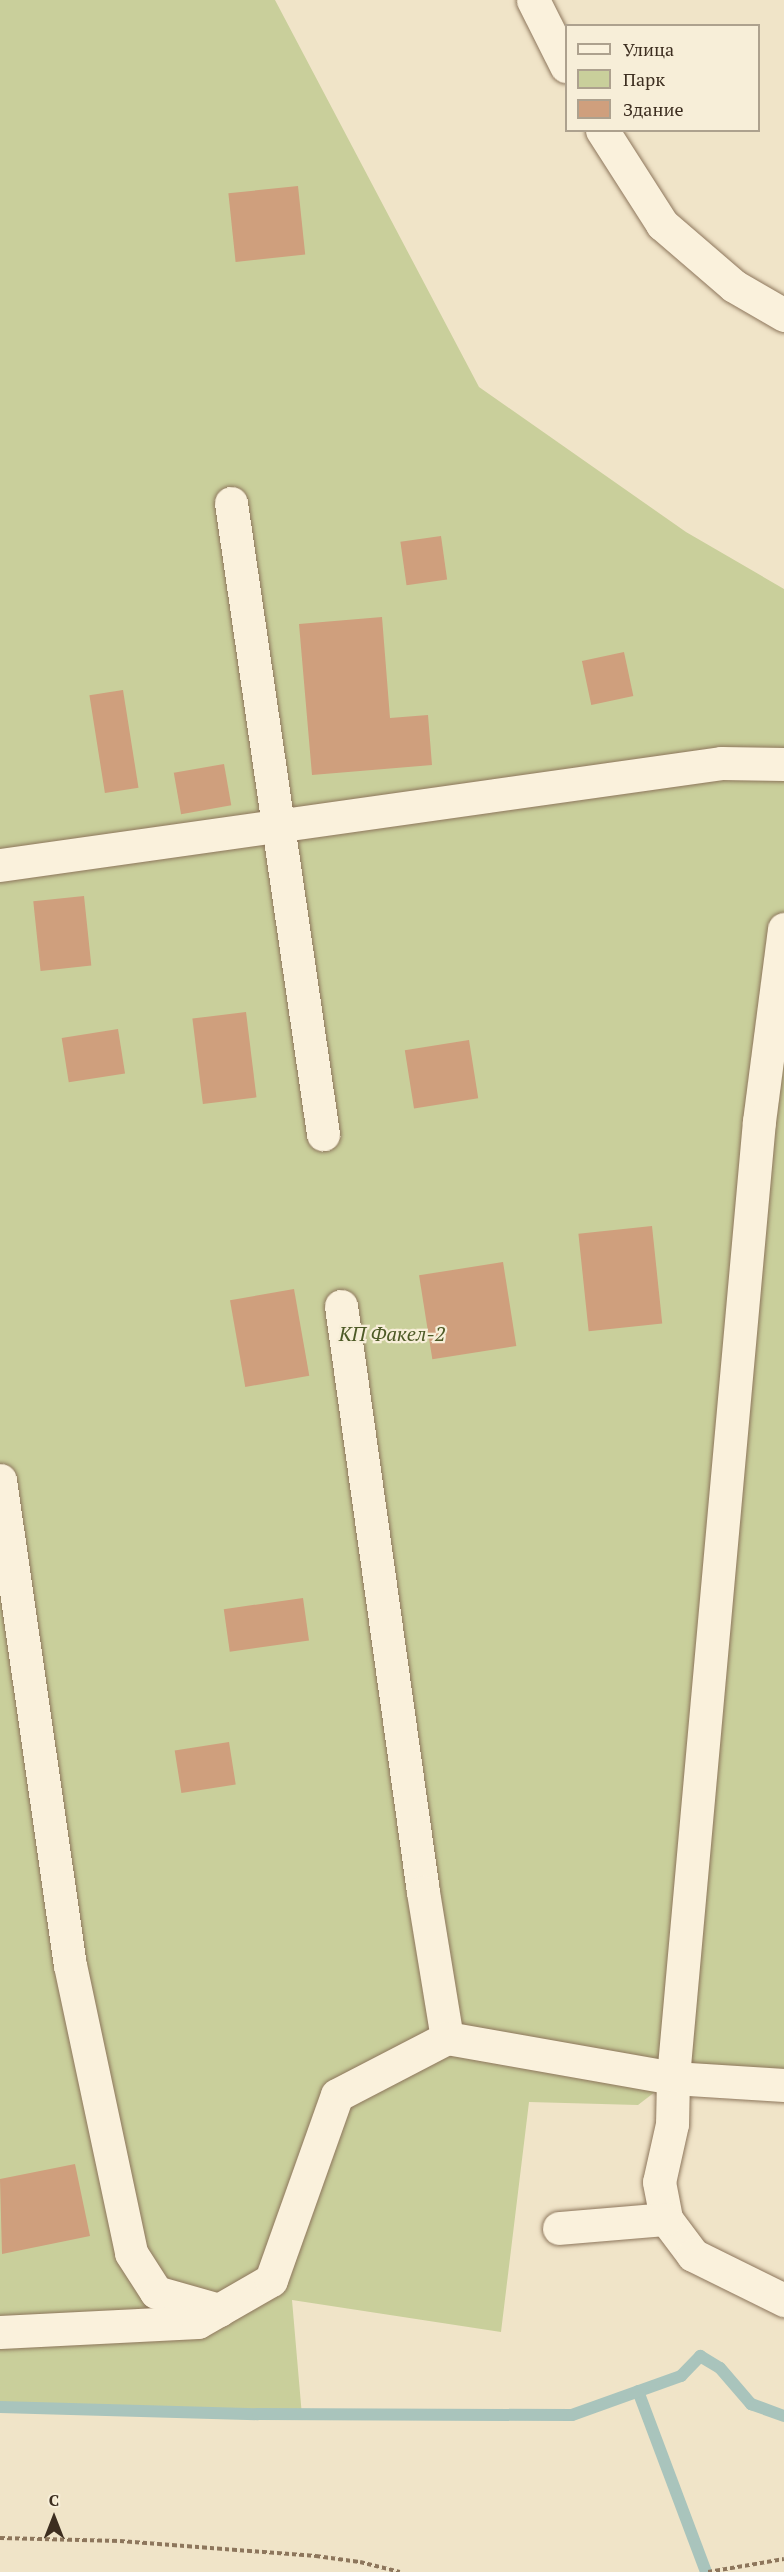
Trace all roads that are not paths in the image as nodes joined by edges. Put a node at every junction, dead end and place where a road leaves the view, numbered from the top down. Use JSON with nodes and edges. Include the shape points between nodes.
{"nodes":[{"id":1,"x":533,"y":0,"type":"edge"},
{"id":2,"x":565,"y":62,"type":"edge"},
{"id":3,"x":603,"y":132,"type":"edge"},
{"id":4,"x":784,"y":315,"type":"edge"},
{"id":5,"x":231,"y":503,"type":"dead end"},
{"id":6,"x":784,"y":764,"type":"edge"},
{"id":7,"x":278,"y":826,"type":"junction"},
{"id":8,"x":0,"y":865,"type":"edge"},
{"id":9,"x":784,"y":929,"type":"edge"},
{"id":10,"x":323,"y":1134,"type":"dead end"},
{"id":11,"x":341,"y":1306,"type":"dead end"},
{"id":12,"x":0,"y":1480,"type":"edge"},
{"id":13,"x":447,"y":2038,"type":"junction"},
{"id":14,"x":673,"y":2078,"type":"junction"},
{"id":15,"x":784,"y":2085,"type":"edge"},
{"id":16,"x":666,"y":2219,"type":"junction"},
{"id":17,"x":559,"y":2228,"type":"dead end"},
{"id":18,"x":784,"y":2300,"type":"edge"},
{"id":19,"x":219,"y":2310,"type":"junction"},
{"id":20,"x":0,"y":2332,"type":"edge"}],
"edges":[{"from":1,"to":2,"type":"street"},
{"from":3,"to":4,"type":"street","via":[[662,224],[734,286]]},
{"from":5,"to":7,"type":"street"},
{"from":6,"to":7,"type":"street","via":[[721,763]]},
{"from":7,"to":8,"type":"street"},
{"from":7,"to":10,"type":"street"},
{"from":9,"to":14,"type":"street","via":[[759,1121]]},
{"from":11,"to":13,"type":"street"},
{"from":12,"to":19,"type":"street","via":[[70,1965],[131,2253],[156,2292]]},
{"from":13,"to":14,"type":"street"},
{"from":13,"to":19,"type":"street","via":[[338,2095],[271,2280]]},
{"from":14,"to":15,"type":"street"},
{"from":14,"to":16,"type":"street","via":[[672,2124],[659,2182]]},
{"from":16,"to":17,"type":"street"},
{"from":16,"to":18,"type":"street","via":[[693,2255]]},
{"from":19,"to":20,"type":"street","via":[[198,2322]]}]}
